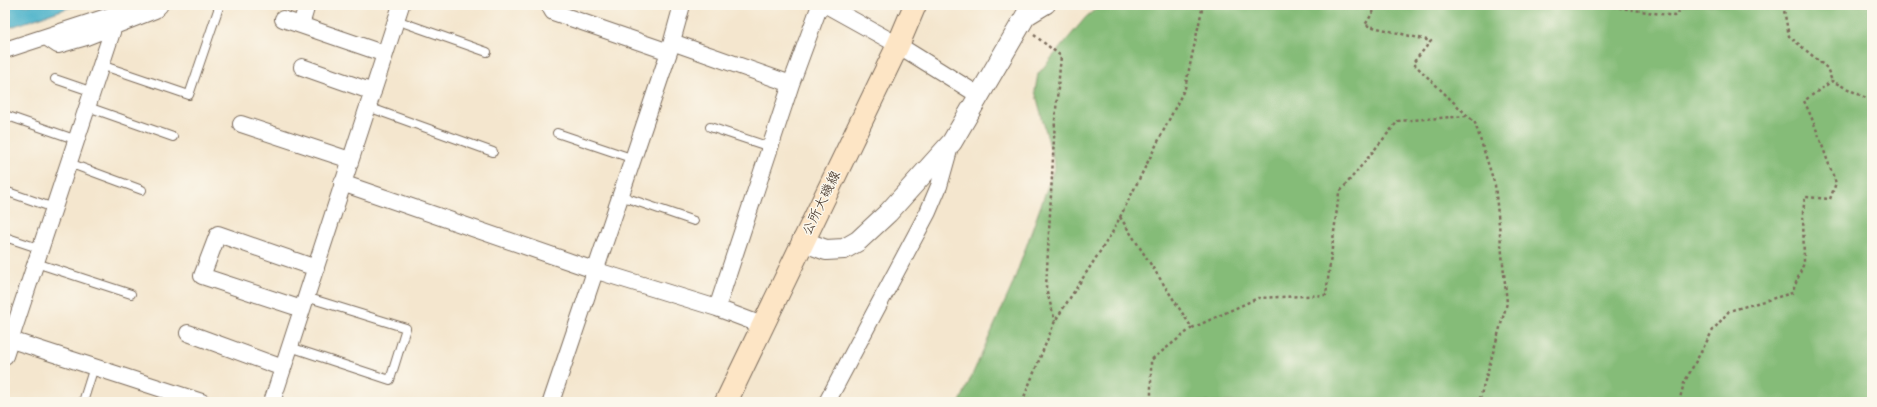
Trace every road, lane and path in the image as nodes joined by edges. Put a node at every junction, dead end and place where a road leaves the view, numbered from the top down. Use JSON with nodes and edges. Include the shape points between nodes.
{"nodes":[{"id":1,"x":143,"y":5,"type":"edge"},
{"id":2,"x":160,"y":5,"type":"edge"},
{"id":3,"x":307,"y":5,"type":"edge"},
{"id":4,"x":401,"y":5,"type":"edge"},
{"id":5,"x":548,"y":5,"type":"edge"},
{"id":6,"x":682,"y":5,"type":"edge"},
{"id":7,"x":820,"y":5,"type":"edge"},
{"id":8,"x":826,"y":5,"type":"edge"},
{"id":9,"x":915,"y":5,"type":"edge"},
{"id":10,"x":1047,"y":5,"type":"edge"},
{"id":11,"x":1203,"y":5,"type":"edge"},
{"id":12,"x":1383,"y":5,"type":"edge"},
{"id":13,"x":1601,"y":5,"type":"edge"},
{"id":14,"x":1687,"y":5,"type":"edge"},
{"id":15,"x":1783,"y":5,"type":"edge"},
{"id":16,"x":219,"y":7,"type":"dead end"},
{"id":17,"x":1026,"y":16,"type":"edge"},
{"id":18,"x":283,"y":19,"type":"dead end"},
{"id":19,"x":396,"y":20,"type":"junction"},
{"id":20,"x":301,"y":25,"type":"junction"},
{"id":21,"x":114,"y":26,"type":"junction"},
{"id":22,"x":46,"y":37,"type":"junction"},
{"id":23,"x":898,"y":45,"type":"junction"},
{"id":24,"x":670,"y":47,"type":"junction"},
{"id":25,"x":5,"y":50,"type":"edge"},
{"id":26,"x":487,"y":52,"type":"dead end"},
{"id":27,"x":385,"y":54,"type":"junction"},
{"id":28,"x":101,"y":65,"type":"junction"},
{"id":29,"x":302,"y":67,"type":"dead end"},
{"id":30,"x":55,"y":79,"type":"dead end"},
{"id":31,"x":1832,"y":81,"type":"junction"},
{"id":32,"x":791,"y":84,"type":"junction"},
{"id":33,"x":373,"y":92,"type":"junction"},
{"id":34,"x":980,"y":96,"type":"junction"},
{"id":35,"x":90,"y":99,"type":"junction"},
{"id":36,"x":1872,"y":101,"type":"edge"},
{"id":37,"x":368,"y":107,"type":"junction"},
{"id":38,"x":5,"y":115,"type":"edge"},
{"id":39,"x":1468,"y":116,"type":"junction"},
{"id":40,"x":241,"y":124,"type":"dead end"},
{"id":41,"x":710,"y":127,"type":"dead end"},
{"id":42,"x":557,"y":133,"type":"dead end"},
{"id":43,"x":173,"y":137,"type":"dead end"},
{"id":44,"x":77,"y":140,"type":"junction"},
{"id":45,"x":952,"y":142,"type":"junction"},
{"id":46,"x":770,"y":146,"type":"junction"},
{"id":47,"x":493,"y":152,"type":"dead end"},
{"id":48,"x":634,"y":159,"type":"junction"},
{"id":49,"x":350,"y":160,"type":"junction"},
{"id":50,"x":69,"y":163,"type":"junction"},
{"id":51,"x":342,"y":183,"type":"junction"},
{"id":52,"x":142,"y":190,"type":"dead end"},
{"id":53,"x":5,"y":191,"type":"edge"},
{"id":54,"x":621,"y":196,"type":"junction"},
{"id":55,"x":54,"y":208,"type":"junction"},
{"id":56,"x":1120,"y":217,"type":"junction"},
{"id":57,"x":694,"y":221,"type":"dead end"},
{"id":58,"x":5,"y":237,"type":"edge"},
{"id":59,"x":802,"y":241,"type":"junction"},
{"id":60,"x":38,"y":256,"type":"junction"},
{"id":61,"x":316,"y":268,"type":"junction"},
{"id":62,"x":594,"y":270,"type":"junction"},
{"id":63,"x":131,"y":294,"type":"dead end"},
{"id":64,"x":304,"y":303,"type":"junction"},
{"id":65,"x":717,"y":308,"type":"junction"},
{"id":66,"x":1055,"y":321,"type":"junction"},
{"id":67,"x":762,"y":325,"type":"junction"},
{"id":68,"x":1192,"y":328,"type":"junction"},
{"id":69,"x":188,"y":333,"type":"dead end"},
{"id":70,"x":8,"y":338,"type":"edge"},
{"id":71,"x":290,"y":347,"type":"junction"},
{"id":72,"x":5,"y":356,"type":"edge"},
{"id":73,"x":94,"y":367,"type":"junction"},
{"id":74,"x":283,"y":368,"type":"junction"},
{"id":75,"x":83,"y":402,"type":"edge"},
{"id":76,"x":202,"y":402,"type":"edge"},
{"id":77,"x":272,"y":402,"type":"edge"},
{"id":78,"x":551,"y":402,"type":"edge"},
{"id":79,"x":726,"y":402,"type":"edge"},
{"id":80,"x":827,"y":402,"type":"edge"},
{"id":81,"x":1022,"y":402,"type":"edge"},
{"id":82,"x":1151,"y":402,"type":"edge"},
{"id":83,"x":1479,"y":402,"type":"edge"},
{"id":84,"x":1679,"y":402,"type":"edge"}],
"edges":[{"from":1,"to":22,"type":"street"},
{"from":2,"to":21,"type":"street","via":[[155,10]]},
{"from":3,"to":20,"type":"street"},
{"from":4,"to":19,"type":"street"},
{"from":5,"to":24,"type":"street","via":[[553,12]]},
{"from":6,"to":24,"type":"street"},
{"from":7,"to":32,"type":"street"},
{"from":8,"to":23,"type":"street"},
{"from":9,"to":23,"type":"main road","name":"公所大磯線"},
{"from":10,"to":17,"type":"street"},
{"from":11,"to":56,"type":"path","via":[[1185,88]]},
{"from":12,"to":39,"type":"path","via":[[1377,6],[1365,25],[1430,41],[1413,63]]},
{"from":13,"to":14,"type":"path","via":[[1674,16]]},
{"from":15,"to":31,"type":"path","via":[[1789,36],[1828,68]]},
{"from":16,"to":28,"type":"lane","via":[[189,94]]},
{"from":17,"to":34,"type":"street"},
{"from":17,"to":66,"type":"path","via":[[1061,56],[1046,288]]},
{"from":18,"to":20,"type":"street"},
{"from":19,"to":26,"type":"lane"},
{"from":19,"to":27,"type":"street"},
{"from":20,"to":27,"type":"street"},
{"from":21,"to":22,"type":"street","via":[[58,45]]},
{"from":21,"to":28,"type":"street"},
{"from":22,"to":25,"type":"street"},
{"from":23,"to":34,"type":"street"},
{"from":23,"to":59,"type":"main road","name":"公所大磯線"},
{"from":24,"to":32,"type":"street"},
{"from":24,"to":48,"type":"street"},
{"from":27,"to":33,"type":"street"},
{"from":28,"to":35,"type":"street"},
{"from":29,"to":33,"type":"street"},
{"from":30,"to":35,"type":"lane"},
{"from":31,"to":36,"type":"path"},
{"from":31,"to":84,"type":"path","via":[[1804,101],[1814,121],[1836,183],[1830,200],[1805,197],[1802,212],[1804,263],[1792,293],[1728,311],[1713,330],[1684,383]]},
{"from":32,"to":46,"type":"street"},
{"from":33,"to":37,"type":"street"},
{"from":34,"to":45,"type":"street"},
{"from":35,"to":43,"type":"lane"},
{"from":35,"to":44,"type":"street"},
{"from":37,"to":47,"type":"lane"},
{"from":37,"to":49,"type":"street"},
{"from":38,"to":44,"type":"lane"},
{"from":39,"to":68,"type":"path","via":[[1398,121],[1340,193],[1326,295],[1258,298]]},
{"from":39,"to":83,"type":"path","via":[[1475,123],[1495,185],[1507,303]]},
{"from":40,"to":49,"type":"street"},
{"from":41,"to":46,"type":"lane"},
{"from":42,"to":48,"type":"lane"},
{"from":44,"to":50,"type":"street"},
{"from":45,"to":59,"type":"street","via":[[888,213],[858,241],[844,249],[826,250]]},
{"from":45,"to":80,"type":"street","via":[[928,212]]},
{"from":46,"to":65,"type":"street"},
{"from":48,"to":54,"type":"street"},
{"from":49,"to":51,"type":"street"},
{"from":50,"to":52,"type":"lane"},
{"from":50,"to":55,"type":"street"},
{"from":51,"to":61,"type":"street"},
{"from":51,"to":62,"type":"street"},
{"from":53,"to":55,"type":"lane"},
{"from":54,"to":57,"type":"lane"},
{"from":54,"to":62,"type":"street"},
{"from":55,"to":60,"type":"street"},
{"from":56,"to":66,"type":"path"},
{"from":56,"to":68,"type":"path"},
{"from":58,"to":60,"type":"lane"},
{"from":59,"to":67,"type":"main road","name":"公所大磯線"},
{"from":60,"to":63,"type":"lane"},
{"from":60,"to":70,"type":"street"},
{"from":61,"to":64,"type":"street"},
{"from":61,"to":64,"type":"street","via":[[218,234],[202,276]]},
{"from":62,"to":65,"type":"street"},
{"from":62,"to":78,"type":"street"},
{"from":64,"to":71,"type":"street"},
{"from":64,"to":71,"type":"lane","via":[[406,328],[390,380]]},
{"from":65,"to":67,"type":"street"},
{"from":66,"to":81,"type":"path"},
{"from":67,"to":79,"type":"main road","name":"公所大磯線"},
{"from":68,"to":82,"type":"path","via":[[1152,360]]},
{"from":69,"to":74,"type":"street"},
{"from":70,"to":72,"type":"street"},
{"from":70,"to":73,"type":"street"},
{"from":71,"to":74,"type":"street"},
{"from":73,"to":75,"type":"lane"},
{"from":73,"to":76,"type":"street"},
{"from":74,"to":77,"type":"street"}]}
